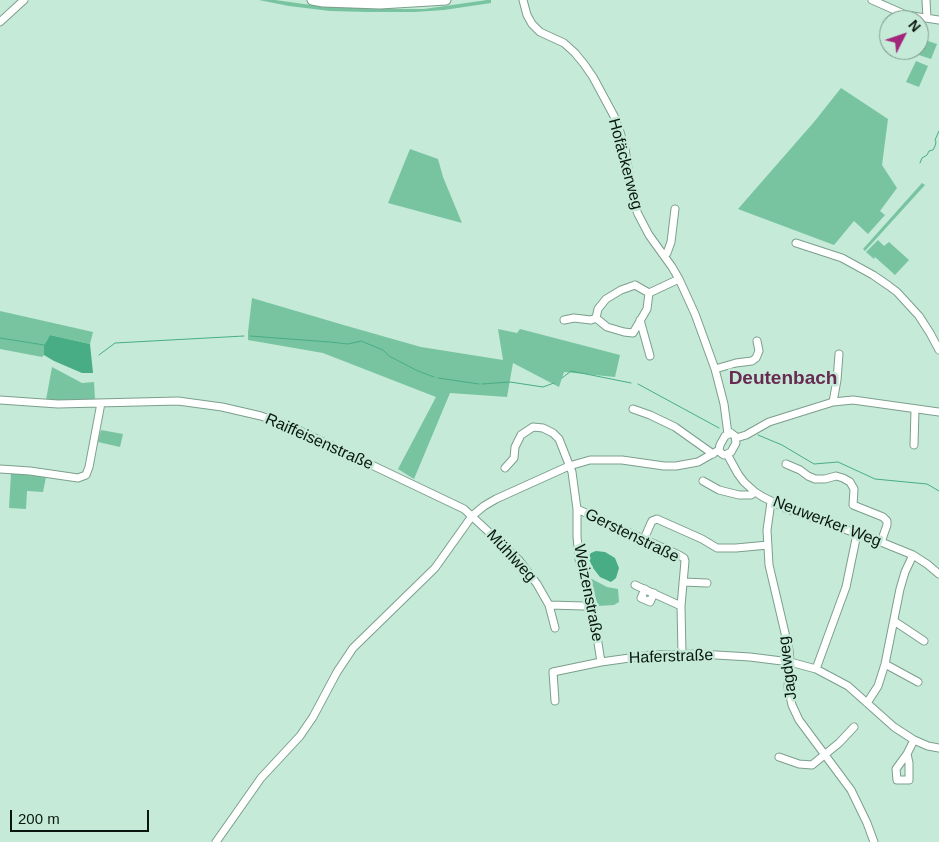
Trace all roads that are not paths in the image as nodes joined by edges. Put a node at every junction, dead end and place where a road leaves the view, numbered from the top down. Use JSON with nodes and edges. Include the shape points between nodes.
{"nodes":[{"id":1,"x":24,"y":0,"type":"edge"},
{"id":2,"x":312,"y":0,"type":"edge"},
{"id":3,"x":446,"y":0,"type":"edge"},
{"id":4,"x":523,"y":0,"type":"edge"},
{"id":5,"x":872,"y":0,"type":"edge"},
{"id":6,"x":895,"y":10,"type":"edge"},
{"id":7,"x":0,"y":22,"type":"edge"},
{"id":8,"x":675,"y":208,"type":"dead end"},
{"id":9,"x":796,"y":244,"type":"dead end"},
{"id":10,"x":664,"y":255,"type":"junction"},
{"id":11,"x":679,"y":279,"type":"junction"},
{"id":12,"x":649,"y":293,"type":"junction"},
{"id":13,"x":596,"y":318,"type":"junction"},
{"id":14,"x":564,"y":320,"type":"dead end"},
{"id":15,"x":640,"y":320,"type":"junction"},
{"id":16,"x":757,"y":341,"type":"dead end"},
{"id":17,"x":939,"y":350,"type":"edge"},
{"id":18,"x":839,"y":354,"type":"dead end"},
{"id":19,"x":650,"y":356,"type":"dead end"},
{"id":20,"x":715,"y":369,"type":"junction"},
{"id":21,"x":0,"y":400,"type":"edge"},
{"id":22,"x":833,"y":402,"type":"junction"},
{"id":23,"x":102,"y":404,"type":"junction"},
{"id":24,"x":633,"y":409,"type":"dead end"},
{"id":25,"x":915,"y":409,"type":"junction"},
{"id":26,"x":939,"y":412,"type":"edge"},
{"id":27,"x":728,"y":434,"type":"junction"},
{"id":28,"x":736,"y":438,"type":"junction"},
{"id":29,"x":914,"y":445,"type":"dead end"},
{"id":30,"x":716,"y":452,"type":"junction"},
{"id":31,"x":728,"y":454,"type":"junction"},
{"id":32,"x":786,"y":464,"type":"dead end"},
{"id":33,"x":569,"y":466,"type":"junction"},
{"id":34,"x":505,"y":468,"type":"dead end"},
{"id":35,"x":0,"y":469,"type":"edge"},
{"id":36,"x":703,"y":481,"type":"dead end"},
{"id":37,"x":755,"y":492,"type":"junction"},
{"id":38,"x":771,"y":502,"type":"junction"},
{"id":39,"x":577,"y":509,"type":"junction"},
{"id":40,"x":472,"y":516,"type":"junction"},
{"id":41,"x":857,"y":534,"type":"junction"},
{"id":42,"x":644,"y":539,"type":"junction"},
{"id":43,"x":881,"y":542,"type":"junction"},
{"id":44,"x":768,"y":545,"type":"junction"},
{"id":45,"x":913,"y":555,"type":"junction"},
{"id":46,"x":939,"y":574,"type":"edge"},
{"id":47,"x":683,"y":582,"type":"junction"},
{"id":48,"x":708,"y":583,"type":"dead end"},
{"id":49,"x":635,"y":585,"type":"dead end"},
{"id":50,"x":549,"y":605,"type":"junction"},
{"id":51,"x":592,"y":605,"type":"junction"},
{"id":52,"x":681,"y":606,"type":"junction"},
{"id":53,"x":894,"y":621,"type":"junction"},
{"id":54,"x":555,"y":628,"type":"dead end"},
{"id":55,"x":924,"y":641,"type":"dead end"},
{"id":56,"x":682,"y":654,"type":"junction"},
{"id":57,"x":601,"y":662,"type":"junction"},
{"id":58,"x":790,"y":662,"type":"junction"},
{"id":59,"x":886,"y":664,"type":"junction"},
{"id":60,"x":816,"y":669,"type":"junction"},
{"id":61,"x":918,"y":682,"type":"dead end"},
{"id":62,"x":555,"y":701,"type":"dead end"},
{"id":63,"x":867,"y":703,"type":"junction"},
{"id":64,"x":854,"y":727,"type":"dead end"},
{"id":65,"x":914,"y":740,"type":"junction"},
{"id":66,"x":939,"y":748,"type":"edge"},
{"id":67,"x":907,"y":754,"type":"dead end"},
{"id":68,"x":825,"y":755,"type":"junction"},
{"id":69,"x":779,"y":757,"type":"dead end"},
{"id":70,"x":216,"y":842,"type":"edge"},
{"id":71,"x":874,"y":842,"type":"edge"}],
"edges":[{"from":1,"to":7,"type":"street"},
{"from":2,"to":3,"type":"main road","via":[[380,4]]},
{"from":4,"to":10,"type":"street","name":"Hofäckerweg","via":[[532,24],[575,53],[604,96],[620,132],[638,214]]},
{"from":5,"to":6,"type":"street"},
{"from":8,"to":10,"type":"street","via":[[671,242]]},
{"from":9,"to":17,"type":"street","via":[[842,258],[890,286],[919,316]]},
{"from":10,"to":11,"type":"street","name":"Hofäckerweg"},
{"from":11,"to":12,"type":"street"},
{"from":11,"to":20,"type":"street","name":"Hofäckerweg"},
{"from":12,"to":13,"type":"street","via":[[635,285],[621,290],[606,300],[598,309]]},
{"from":12,"to":15,"type":"street","via":[[647,309]]},
{"from":13,"to":14,"type":"street"},
{"from":13,"to":15,"type":"street","via":[[607,327],[633,333]]},
{"from":15,"to":19,"type":"street"},
{"from":16,"to":20,"type":"street","via":[[759,351],[752,361]]},
{"from":18,"to":22,"type":"street"},
{"from":20,"to":27,"type":"street","name":"Hofäckerweg"},
{"from":21,"to":23,"type":"street","name":"Raiffeisenstraße"},
{"from":22,"to":25,"type":"street","via":[[853,400]]},
{"from":22,"to":28,"type":"street","via":[[769,422]]},
{"from":23,"to":35,"type":"street","via":[[86,475],[78,478]]},
{"from":23,"to":40,"type":"street","name":"Raiffeisenstraße","via":[[178,401],[261,416],[294,428],[464,509]]},
{"from":24,"to":30,"type":"street","via":[[675,427]]},
{"from":25,"to":26,"type":"street"},
{"from":25,"to":29,"type":"street"},
{"from":27,"to":28,"type":"street"},
{"from":27,"to":30,"type":"street"},
{"from":28,"to":31,"type":"street"},
{"from":30,"to":31,"type":"street"},
{"from":30,"to":33,"type":"street","via":[[698,462],[676,466],[622,460],[590,460]]},
{"from":31,"to":37,"type":"street","name":"Neuwerker Weg","via":[[738,474]]},
{"from":32,"to":43,"type":"street","via":[[811,478],[821,480],[836,476],[850,482],[854,489],[853,505],[887,521]]},
{"from":33,"to":34,"type":"street","name":"Weizenstraße","via":[[559,439],[543,428],[533,427],[521,434],[514,458]]},
{"from":33,"to":39,"type":"street","name":"Weizenstraße"},
{"from":33,"to":40,"type":"street","via":[[496,499]]},
{"from":36,"to":37,"type":"street","via":[[719,490],[739,495]]},
{"from":37,"to":38,"type":"street","name":"Neuwerker Weg"},
{"from":38,"to":41,"type":"street","name":"Neuwerker Weg"},
{"from":38,"to":44,"type":"street","name":"Jagdweg"},
{"from":39,"to":42,"type":"street","name":"Gerstenstraße"},
{"from":39,"to":51,"type":"street","name":"Weizenstraße","via":[[579,559]]},
{"from":40,"to":50,"type":"street","name":"Mühlweg","via":[[520,560]]},
{"from":40,"to":70,"type":"street","via":[[435,568],[353,648],[314,717],[261,778]]},
{"from":41,"to":43,"type":"street","name":"Neuwerker Weg"},
{"from":41,"to":60,"type":"street","via":[[846,587]]},
{"from":42,"to":44,"type":"street","via":[[650,523],[657,519],[717,548]]},
{"from":42,"to":47,"type":"street","name":"Gerstenstraße","via":[[684,558]]},
{"from":43,"to":45,"type":"street","name":"Neuwerker Weg"},
{"from":44,"to":58,"type":"street","name":"Jagdweg","via":[[769,565]]},
{"from":45,"to":46,"type":"street","name":"Neuwerker Weg"},
{"from":45,"to":53,"type":"street","via":[[903,580]]},
{"from":47,"to":48,"type":"street"},
{"from":47,"to":52,"type":"street","name":"Gerstenstraße"},
{"from":49,"to":52,"type":"street"},
{"from":50,"to":51,"type":"street"},
{"from":50,"to":54,"type":"street","name":"Mühlweg"},
{"from":51,"to":57,"type":"street","name":"Weizenstraße"},
{"from":52,"to":56,"type":"street","name":"Gerstenstraße"},
{"from":53,"to":55,"type":"street"},
{"from":53,"to":59,"type":"street"},
{"from":56,"to":57,"type":"street","name":"Haferstraße"},
{"from":56,"to":58,"type":"street","name":"Haferstraße"},
{"from":57,"to":62,"type":"street","name":"Haferstraße","via":[[553,672]]},
{"from":58,"to":60,"type":"street","name":"Haferstraße"},
{"from":58,"to":68,"type":"street","name":"Jagdweg","via":[[788,687],[792,705],[798,720]]},
{"from":59,"to":61,"type":"street"},
{"from":59,"to":63,"type":"street"},
{"from":60,"to":63,"type":"street","name":"Haferstraße","via":[[848,686]]},
{"from":63,"to":65,"type":"street","name":"Haferstraße"},
{"from":64,"to":68,"type":"street"},
{"from":65,"to":66,"type":"street","name":"Haferstraße"},
{"from":65,"to":67,"type":"street"},
{"from":68,"to":69,"type":"street","via":[[812,765]]},
{"from":68,"to":71,"type":"street","name":"Jagdweg","via":[[851,790]]}]}
